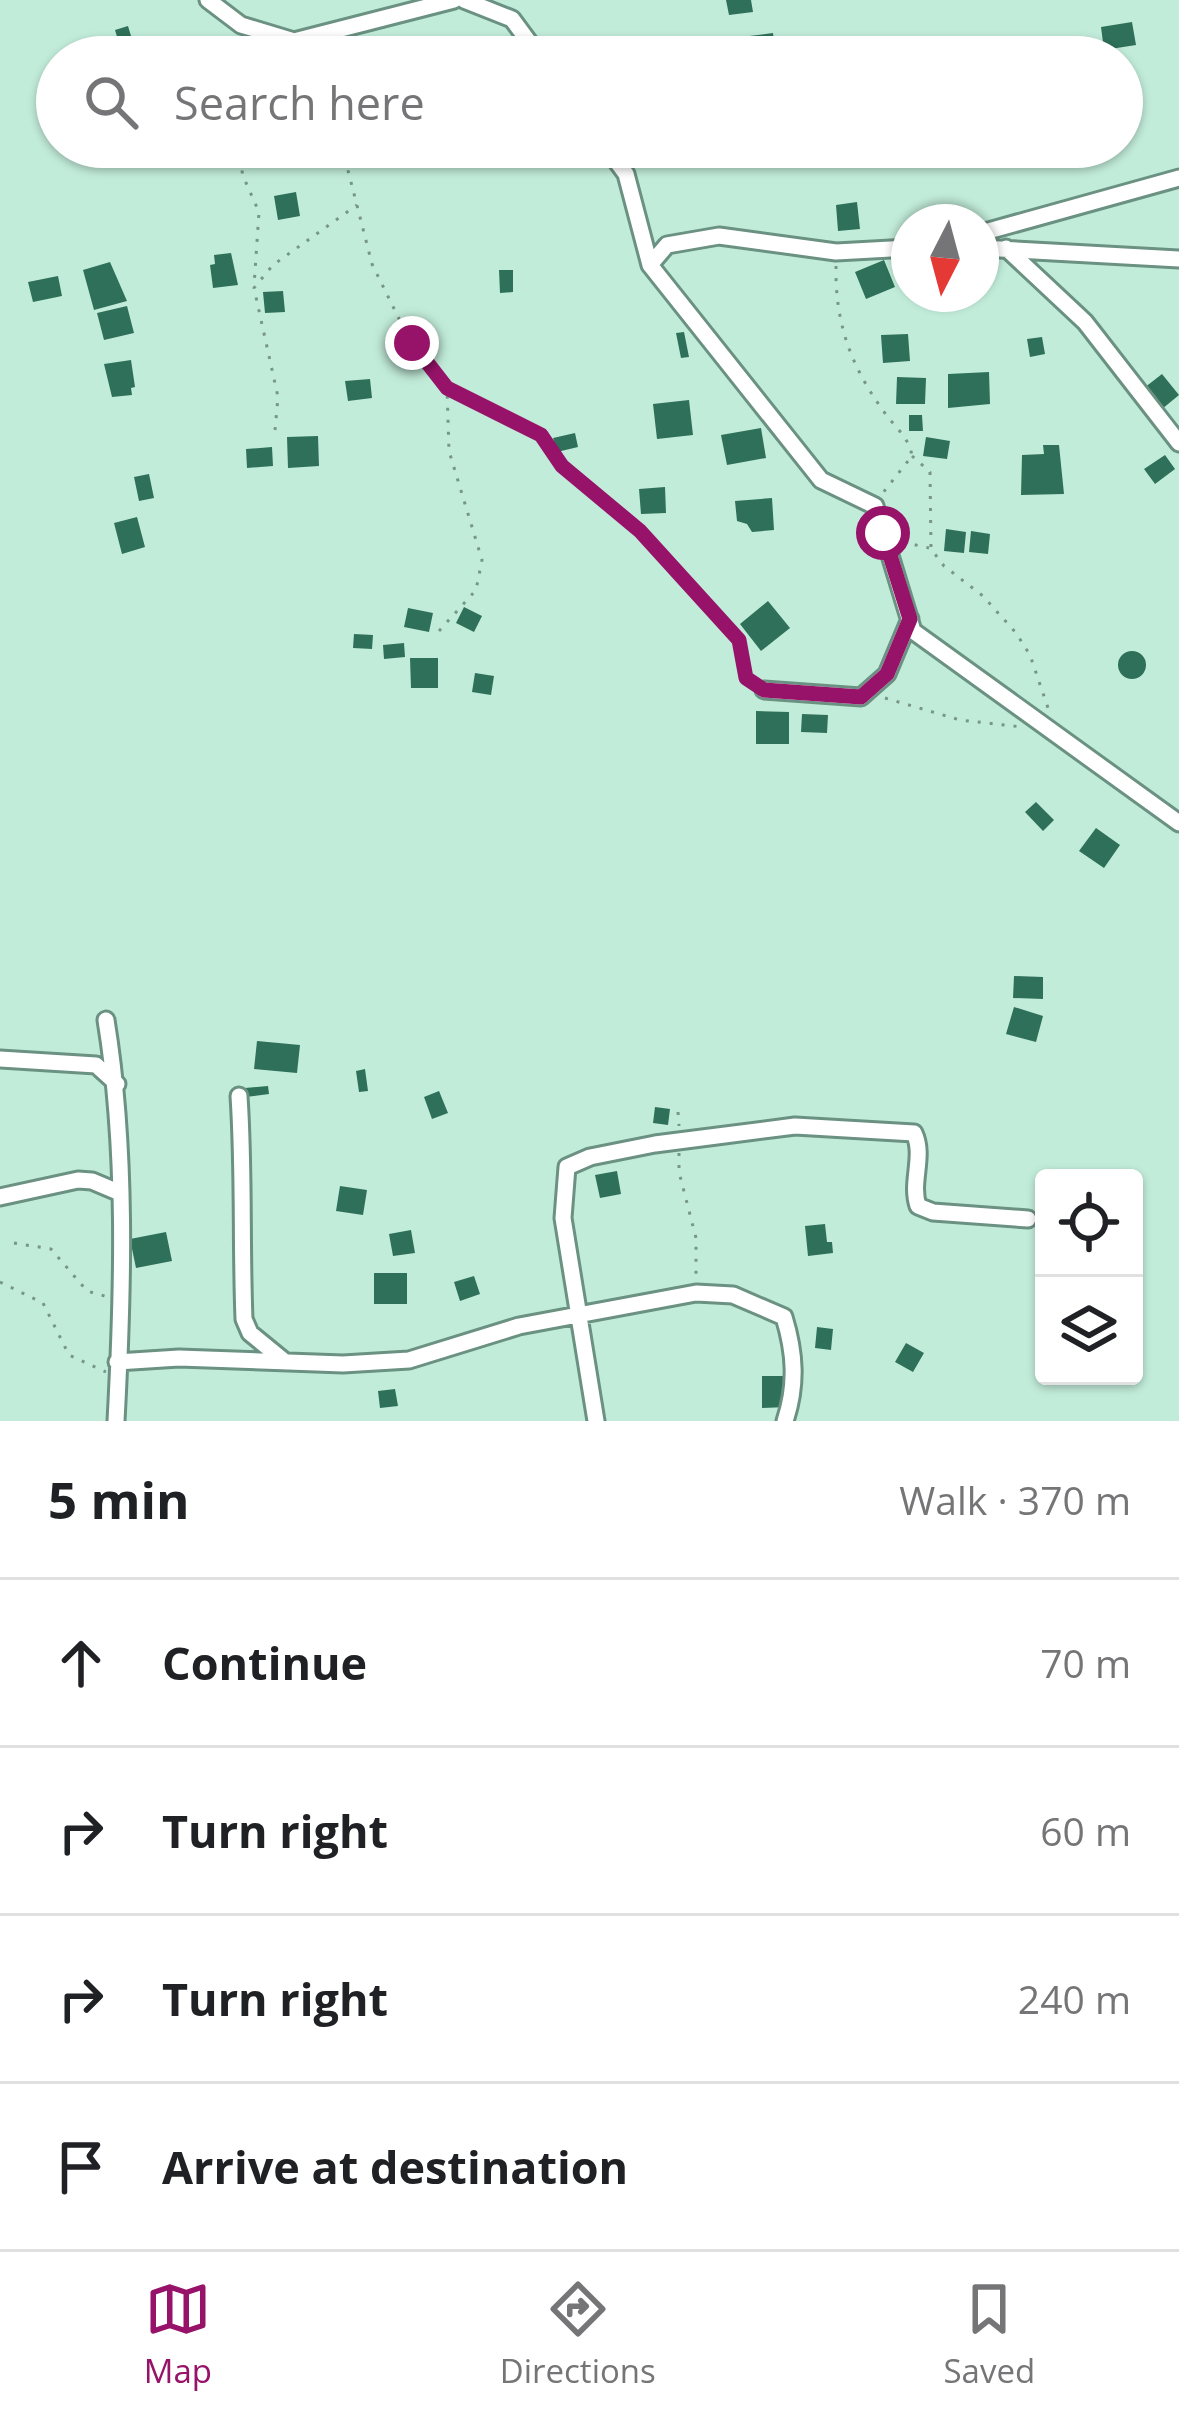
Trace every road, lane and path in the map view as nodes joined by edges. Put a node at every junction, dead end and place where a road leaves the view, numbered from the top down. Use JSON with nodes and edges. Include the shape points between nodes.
{"nodes":[{"id":1,"x":208,"y":0,"type":"edge"},
{"id":2,"x":454,"y":0,"type":"edge"},
{"id":3,"x":464,"y":0,"type":"edge"},
{"id":4,"x":241,"y":25,"type":"junction"},
{"id":5,"x":239,"y":36,"type":"edge"},
{"id":6,"x":277,"y":36,"type":"edge"},
{"id":7,"x":314,"y":36,"type":"edge"},
{"id":8,"x":525,"y":36,"type":"edge"},
{"id":9,"x":241,"y":168,"type":"edge"},
{"id":10,"x":348,"y":168,"type":"edge"},
{"id":11,"x":622,"y":168,"type":"edge"},
{"id":12,"x":1179,"y":178,"type":"edge"},
{"id":13,"x":357,"y":205,"type":"junction"},
{"id":14,"x":999,"y":228,"type":"edge"},
{"id":15,"x":999,"y":248,"type":"edge"},
{"id":16,"x":1006,"y":248,"type":"junction"},
{"id":17,"x":891,"y":249,"type":"edge"},
{"id":18,"x":836,"y":252,"type":"junction"},
{"id":19,"x":1179,"y":259,"type":"edge"},
{"id":20,"x":650,"y":265,"type":"junction"},
{"id":21,"x":254,"y":288,"type":"junction"},
{"id":22,"x":447,"y":388,"type":"junction"},
{"id":23,"x":275,"y":430,"type":"dead end"},
{"id":24,"x":1179,"y":443,"type":"edge"},
{"id":25,"x":912,"y":456,"type":"junction"},
{"id":26,"x":875,"y":506,"type":"junction"},
{"id":27,"x":883,"y":533,"type":"junction"},
{"id":28,"x":931,"y":549,"type":"junction"},
{"id":29,"x":910,"y":619,"type":"junction"},
{"id":30,"x":439,"y":631,"type":"dead end"},
{"id":31,"x":764,"y":690,"type":"joint"},
{"id":32,"x":861,"y":697,"type":"junction"},
{"id":33,"x":1025,"y":727,"type":"dead end"},
{"id":34,"x":1059,"y":736,"type":"junction"},
{"id":35,"x":1179,"y":823,"type":"edge"},
{"id":36,"x":106,"y":1020,"type":"dead end"},
{"id":37,"x":0,"y":1059,"type":"edge"},
{"id":38,"x":117,"y":1084,"type":"junction"},
{"id":39,"x":239,"y":1096,"type":"dead end"},
{"id":40,"x":679,"y":1112,"type":"dead end"},
{"id":41,"x":679,"y":1142,"type":"junction"},
{"id":42,"x":118,"y":1192,"type":"junction"},
{"id":43,"x":0,"y":1197,"type":"edge"},
{"id":44,"x":1028,"y":1219,"type":"dead end"},
{"id":45,"x":14,"y":1243,"type":"dead end"},
{"id":46,"x":0,"y":1282,"type":"edge"},
{"id":47,"x":696,"y":1293,"type":"junction"},
{"id":48,"x":122,"y":1301,"type":"junction"},
{"id":49,"x":580,"y":1314,"type":"junction"},
{"id":50,"x":283,"y":1360,"type":"junction"},
{"id":51,"x":118,"y":1370,"type":"junction"},
{"id":52,"x":116,"y":1421,"type":"edge"},
{"id":53,"x":596,"y":1421,"type":"edge"},
{"id":54,"x":785,"y":1421,"type":"edge"}],
"edges":[{"from":1,"to":4,"type":"street"},
{"from":2,"to":7,"type":"street"},
{"from":3,"to":8,"type":"street","via":[[512,19]]},
{"from":4,"to":5,"type":"path"},
{"from":4,"to":6,"type":"street"},
{"from":9,"to":21,"type":"path","via":[[259,212]]},
{"from":10,"to":13,"type":"path"},
{"from":11,"to":20,"type":"street"},
{"from":12,"to":14,"type":"street"},
{"from":13,"to":21,"type":"path"},
{"from":13,"to":22,"type":"path","via":[[372,264],[412,343]]},
{"from":15,"to":16,"type":"street"},
{"from":16,"to":19,"type":"street"},
{"from":16,"to":24,"type":"street","via":[[1085,322]]},
{"from":17,"to":18,"type":"street"},
{"from":18,"to":20,"type":"street","via":[[719,236],[667,245]]},
{"from":18,"to":25,"type":"path","via":[[842,336]]},
{"from":20,"to":26,"type":"street","via":[[821,480]]},
{"from":21,"to":23,"type":"path","via":[[278,397]]},
{"from":22,"to":30,"type":"path","via":[[449,451],[482,560],[476,590]]},
{"from":22,"to":31,"type":"path","via":[[541,435],[562,466],[703,596],[739,640],[746,678]]},
{"from":25,"to":26,"type":"path"},
{"from":25,"to":28,"type":"path","via":[[930,472]]},
{"from":26,"to":27,"type":"street"},
{"from":27,"to":28,"type":"path"},
{"from":27,"to":29,"type":"street"},
{"from":28,"to":34,"type":"path","via":[[1016,633]]},
{"from":29,"to":32,"type":"street","via":[[887,674]]},
{"from":29,"to":34,"type":"street","via":[[914,631]]},
{"from":31,"to":32,"type":"street"},
{"from":32,"to":33,"type":"path"},
{"from":34,"to":35,"type":"street"},
{"from":36,"to":38,"type":"street"},
{"from":37,"to":38,"type":"street","via":[[96,1065]]},
{"from":38,"to":42,"type":"street"},
{"from":39,"to":50,"type":"street","via":[[244,1319]]},
{"from":40,"to":41,"type":"path"},
{"from":41,"to":44,"type":"street","via":[[795,1126],[914,1133],[918,1206]]},
{"from":41,"to":47,"type":"path","via":[[696,1238]]},
{"from":41,"to":49,"type":"street","via":[[567,1167],[563,1218]]},
{"from":42,"to":43,"type":"street","via":[[78,1180]]},
{"from":42,"to":48,"type":"street"},
{"from":45,"to":48,"type":"path","via":[[51,1249],[87,1292]]},
{"from":46,"to":51,"type":"path","via":[[43,1303],[69,1355]]},
{"from":47,"to":49,"type":"street"},
{"from":47,"to":54,"type":"street","via":[[733,1294],[784,1317],[794,1350]]},
{"from":48,"to":51,"type":"street"},
{"from":49,"to":50,"type":"street","via":[[409,1360]]},
{"from":49,"to":53,"type":"street"},
{"from":50,"to":51,"type":"street","via":[[179,1358]]},
{"from":51,"to":52,"type":"street"}]}
